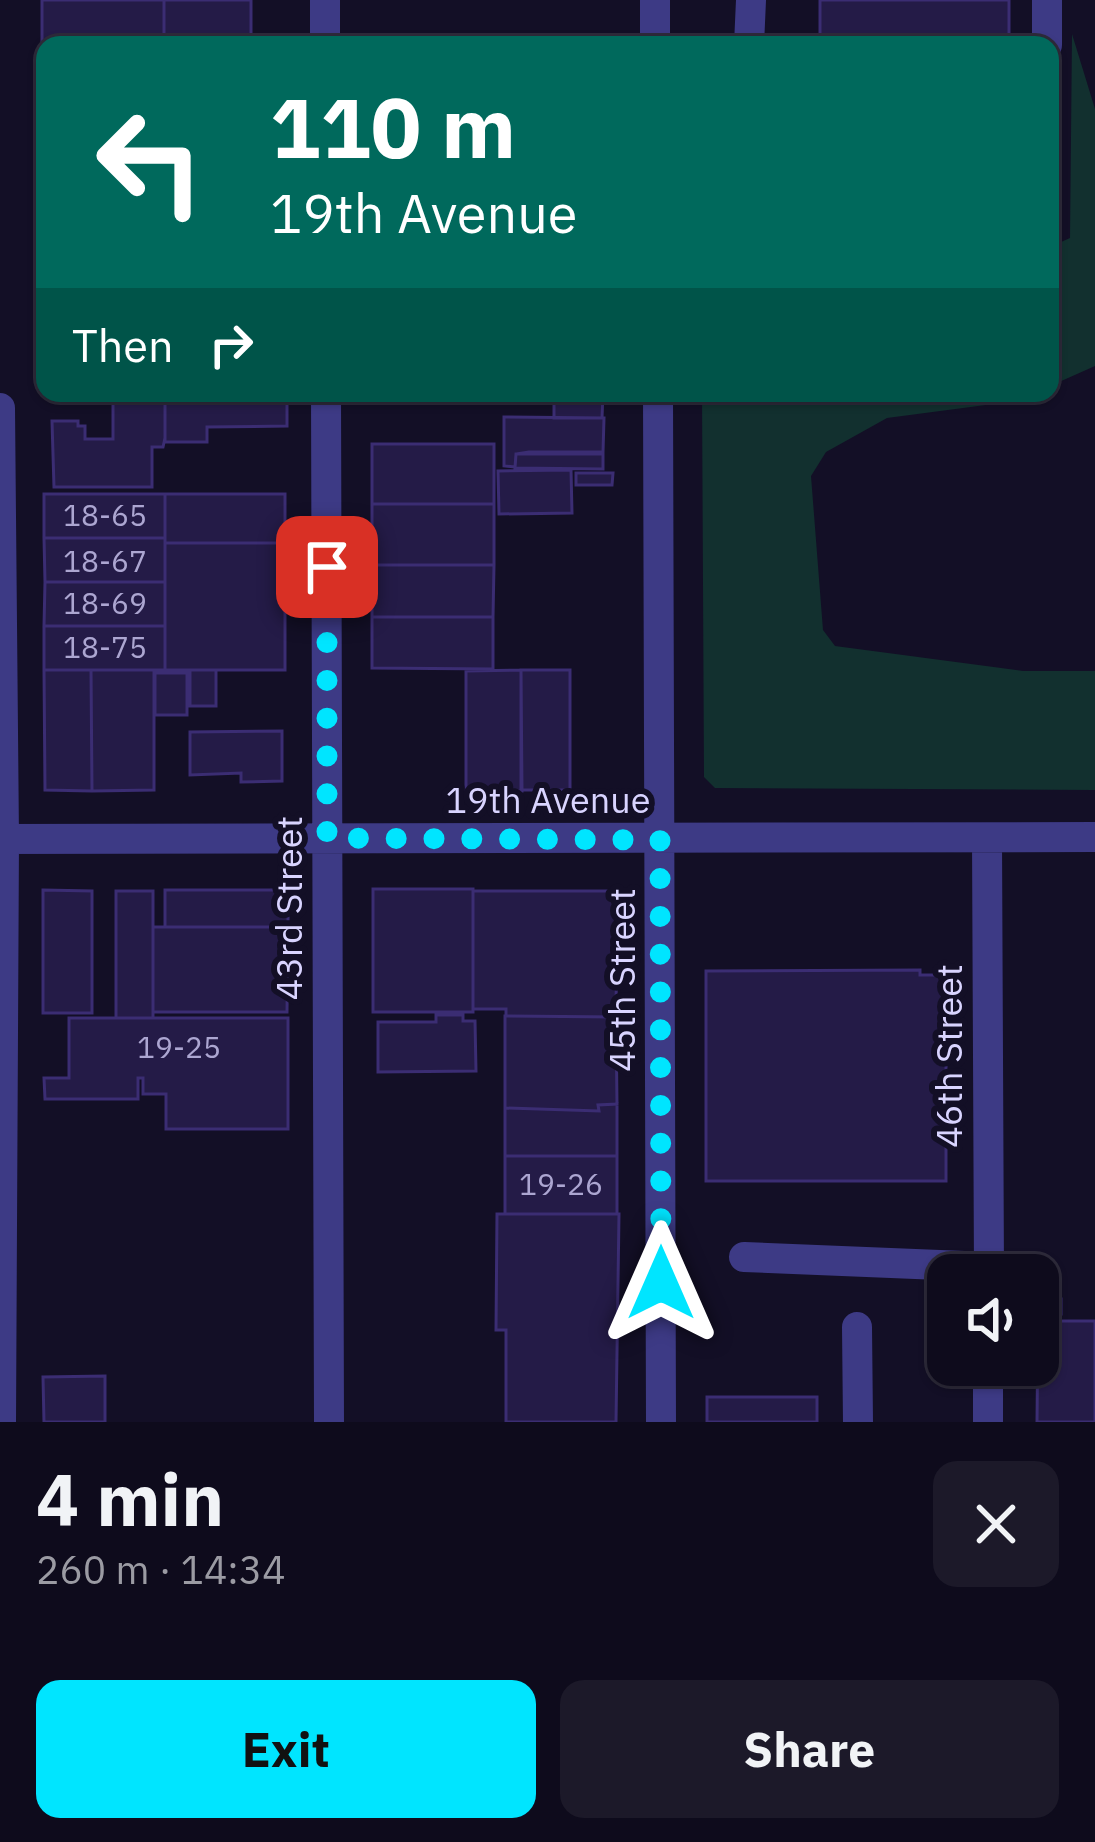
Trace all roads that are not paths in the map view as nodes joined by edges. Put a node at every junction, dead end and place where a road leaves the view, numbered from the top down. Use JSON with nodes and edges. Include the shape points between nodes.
{"nodes":[{"id":1,"x":325,"y":0,"type":"edge"},
{"id":2,"x":655,"y":0,"type":"edge"},
{"id":3,"x":751,"y":0,"type":"edge"},
{"id":4,"x":1047,"y":0,"type":"edge"},
{"id":5,"x":326,"y":36,"type":"edge"},
{"id":6,"x":655,"y":36,"type":"edge"},
{"id":7,"x":749,"y":36,"type":"edge"},
{"id":8,"x":1047,"y":36,"type":"edge"},
{"id":9,"x":326,"y":402,"type":"edge"},
{"id":10,"x":658,"y":402,"type":"edge"},
{"id":11,"x":0,"y":408,"type":"edge"},
{"id":12,"x":1095,"y":837,"type":"edge"},
{"id":13,"x":327,"y":838,"type":"junction"},
{"id":14,"x":988,"y":838,"type":"junction"},
{"id":15,"x":2,"y":839,"type":"edge"},
{"id":16,"x":660,"y":840,"type":"junction"},
{"id":17,"x":988,"y":1254,"type":"edge"},
{"id":18,"x":744,"y":1257,"type":"dead end"},
{"id":19,"x":927,"y":1268,"type":"edge"},
{"id":20,"x":857,"y":1327,"type":"dead end"},
{"id":21,"x":988,"y":1386,"type":"edge"},
{"id":22,"x":1,"y":1422,"type":"edge"},
{"id":23,"x":329,"y":1422,"type":"edge"},
{"id":24,"x":661,"y":1422,"type":"edge"},
{"id":25,"x":858,"y":1422,"type":"edge"},
{"id":26,"x":988,"y":1422,"type":"edge"}],
"edges":[{"from":1,"to":5,"type":"street"},
{"from":2,"to":6,"type":"street"},
{"from":3,"to":7,"type":"street"},
{"from":4,"to":8,"type":"street"},
{"from":9,"to":13,"type":"street","name":"43rd Street"},
{"from":10,"to":16,"type":"street","name":"45th Street"},
{"from":11,"to":15,"type":"street"},
{"from":12,"to":14,"type":"street","name":"19th Avenue"},
{"from":13,"to":15,"type":"street","name":"19th Avenue"},
{"from":13,"to":16,"type":"street","name":"19th Avenue"},
{"from":13,"to":23,"type":"street","name":"43rd Street"},
{"from":14,"to":16,"type":"street","name":"19th Avenue"},
{"from":14,"to":17,"type":"street","name":"46th Street"},
{"from":15,"to":22,"type":"street"},
{"from":16,"to":24,"type":"street","name":"45th Street"},
{"from":18,"to":19,"type":"street"},
{"from":20,"to":25,"type":"street"},
{"from":21,"to":26,"type":"street"}]}
